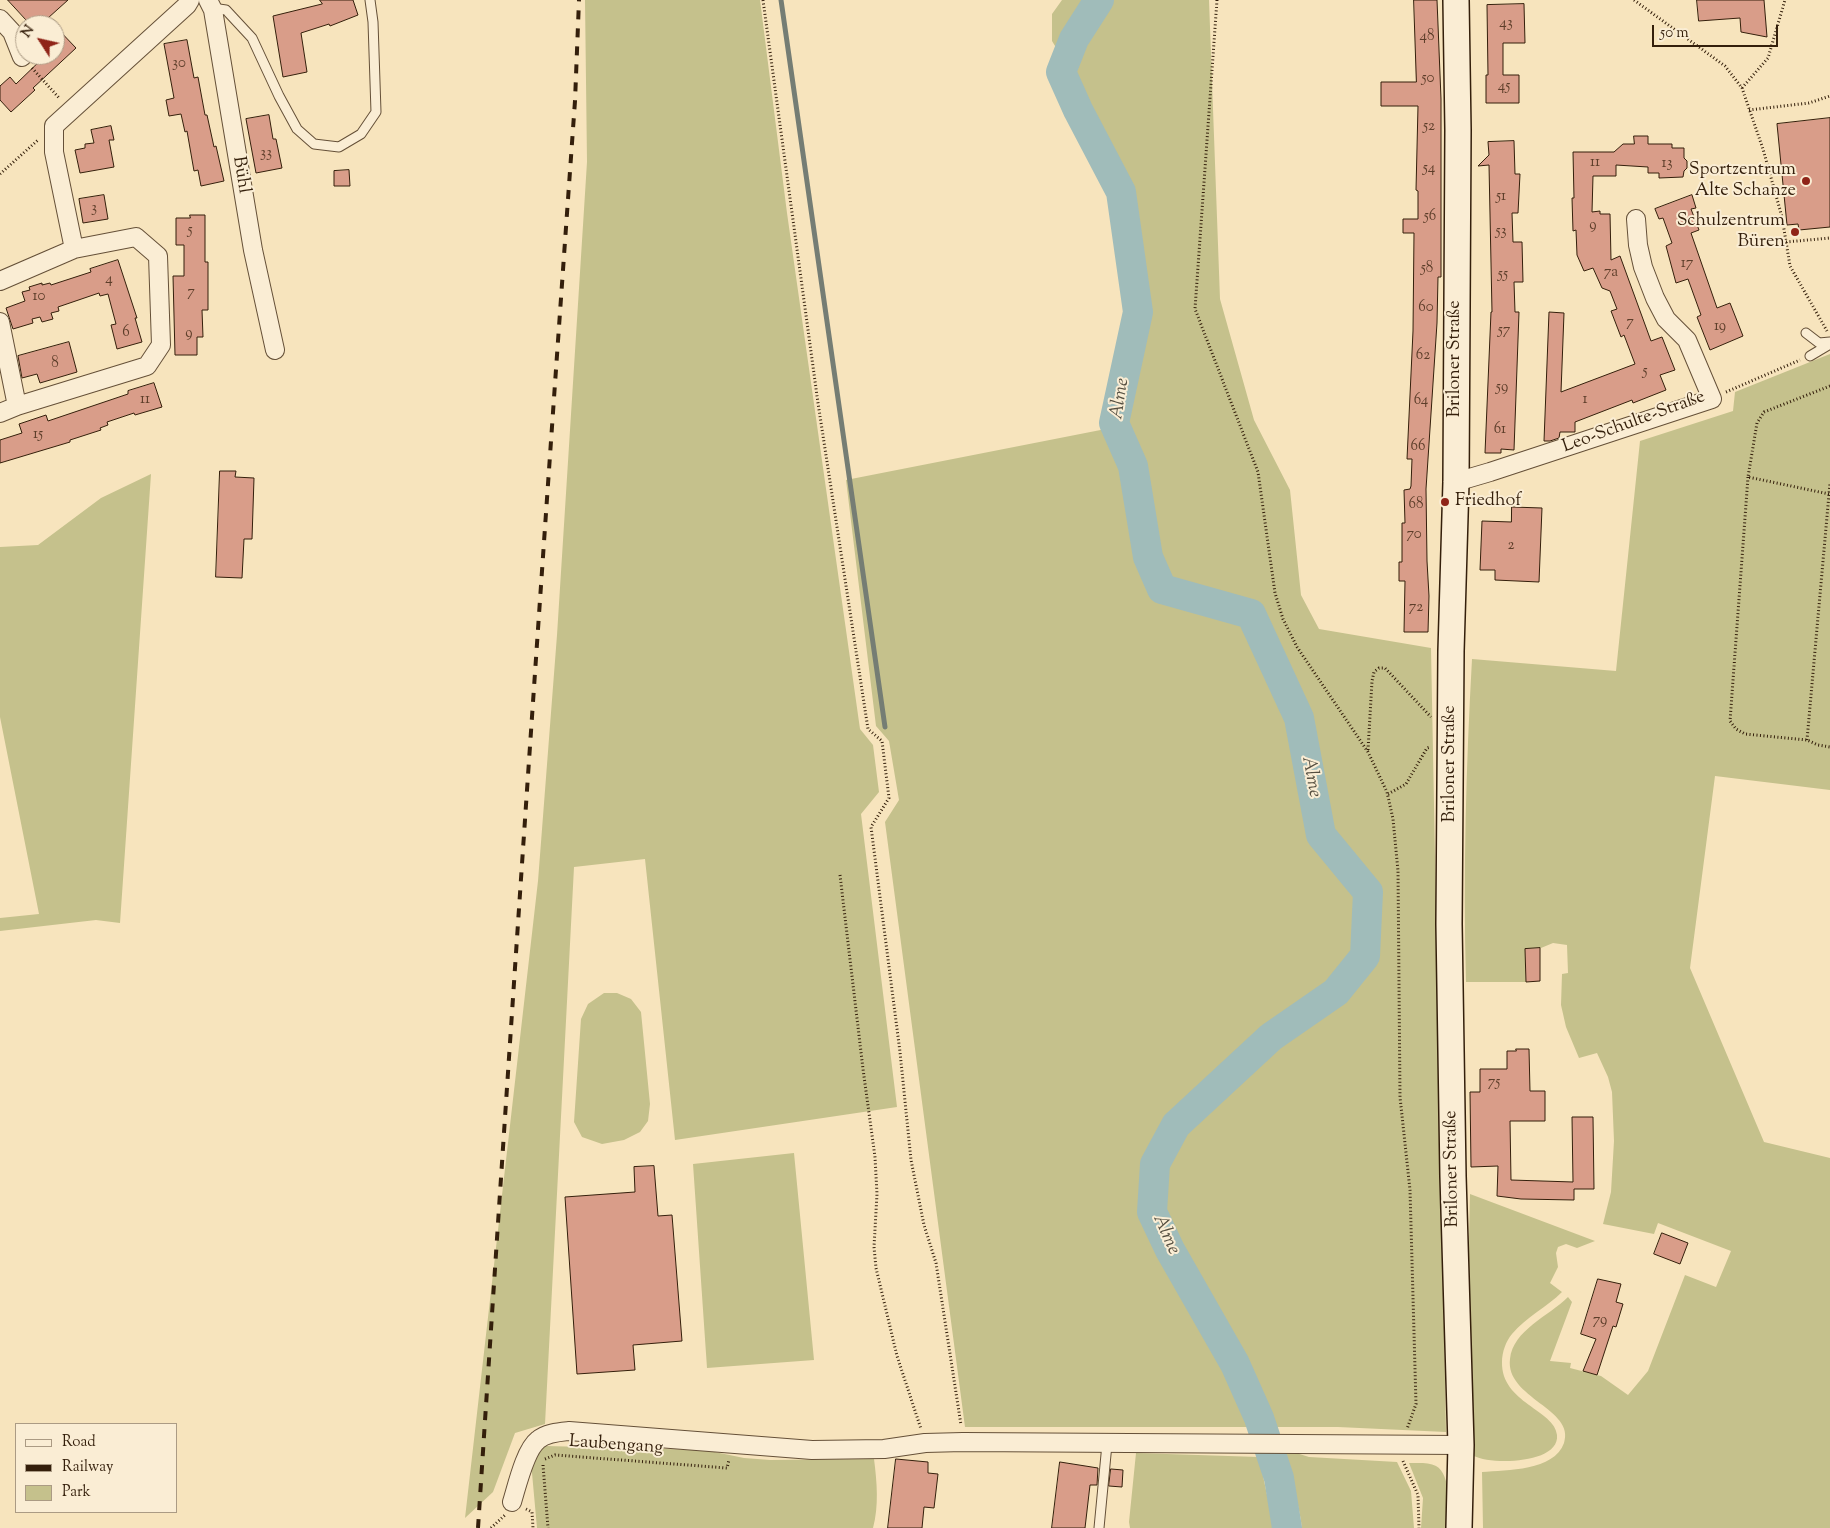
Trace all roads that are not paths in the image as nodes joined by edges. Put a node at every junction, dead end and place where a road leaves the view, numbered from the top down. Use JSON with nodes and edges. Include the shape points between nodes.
{"nodes":[{"id":1,"x":190,"y":0,"type":"edge"},
{"id":2,"x":370,"y":0,"type":"edge"},
{"id":3,"x":1456,"y":0,"type":"edge"},
{"id":4,"x":210,"y":4,"type":"edge"},
{"id":5,"x":0,"y":19,"type":"edge"},
{"id":6,"x":15,"y":40,"type":"edge"},
{"id":7,"x":1636,"y":219,"type":"dead end"},
{"id":8,"x":74,"y":249,"type":"junction"},
{"id":9,"x":0,"y":281,"type":"edge"},
{"id":10,"x":0,"y":322,"type":"edge"},
{"id":11,"x":1806,"y":333,"type":"dead end"},
{"id":12,"x":1830,"y":343,"type":"edge"},
{"id":13,"x":275,"y":350,"type":"dead end"},
{"id":14,"x":1810,"y":356,"type":"road end"},
{"id":15,"x":17,"y":406,"type":"junction"},
{"id":16,"x":0,"y":413,"type":"edge"},
{"id":17,"x":1456,"y":482,"type":"junction"},
{"id":18,"x":1107,"y":1444,"type":"junction"},
{"id":19,"x":1461,"y":1445,"type":"junction"},
{"id":20,"x":512,"y":1502,"type":"dead end"},
{"id":21,"x":1099,"y":1528,"type":"edge"},
{"id":22,"x":1460,"y":1528,"type":"edge"}],
"edges":[{"from":1,"to":8,"type":"street","via":[[54,126],[54,152]]},
{"from":2,"to":4,"type":"lane","via":[[376,112],[361,134],[339,146],[314,144],[297,129],[252,38],[226,10]]},
{"from":3,"to":17,"type":"main road","name":"Briloner Straße"},
{"from":4,"to":13,"type":"street","name":"Bühl","via":[[253,250]]},
{"from":5,"to":6,"type":"street"},
{"from":7,"to":17,"type":"street","name":"Leo-Schulte-Straße","via":[[1643,267],[1654,298],[1666,319],[1687,340],[1712,399]]},
{"from":8,"to":9,"type":"street"},
{"from":8,"to":15,"type":"street","via":[[136,237],[158,256],[161,345],[147,366]]},
{"from":10,"to":15,"type":"street"},
{"from":11,"to":12,"type":"lane","via":[[1819,343]]},
{"from":12,"to":14,"type":"lane"},
{"from":15,"to":16,"type":"street"},
{"from":17,"to":19,"type":"main road","name":"Briloner Straße","via":[[1450,924],[1452,1176]]},
{"from":18,"to":19,"type":"street"},
{"from":18,"to":20,"type":"street","via":[[963,1442],[884,1449],[812,1450],[569,1431],[552,1433],[538,1440],[526,1457]]},
{"from":18,"to":21,"type":"lane"},
{"from":19,"to":22,"type":"main road","name":"Briloner Straße"}]}
